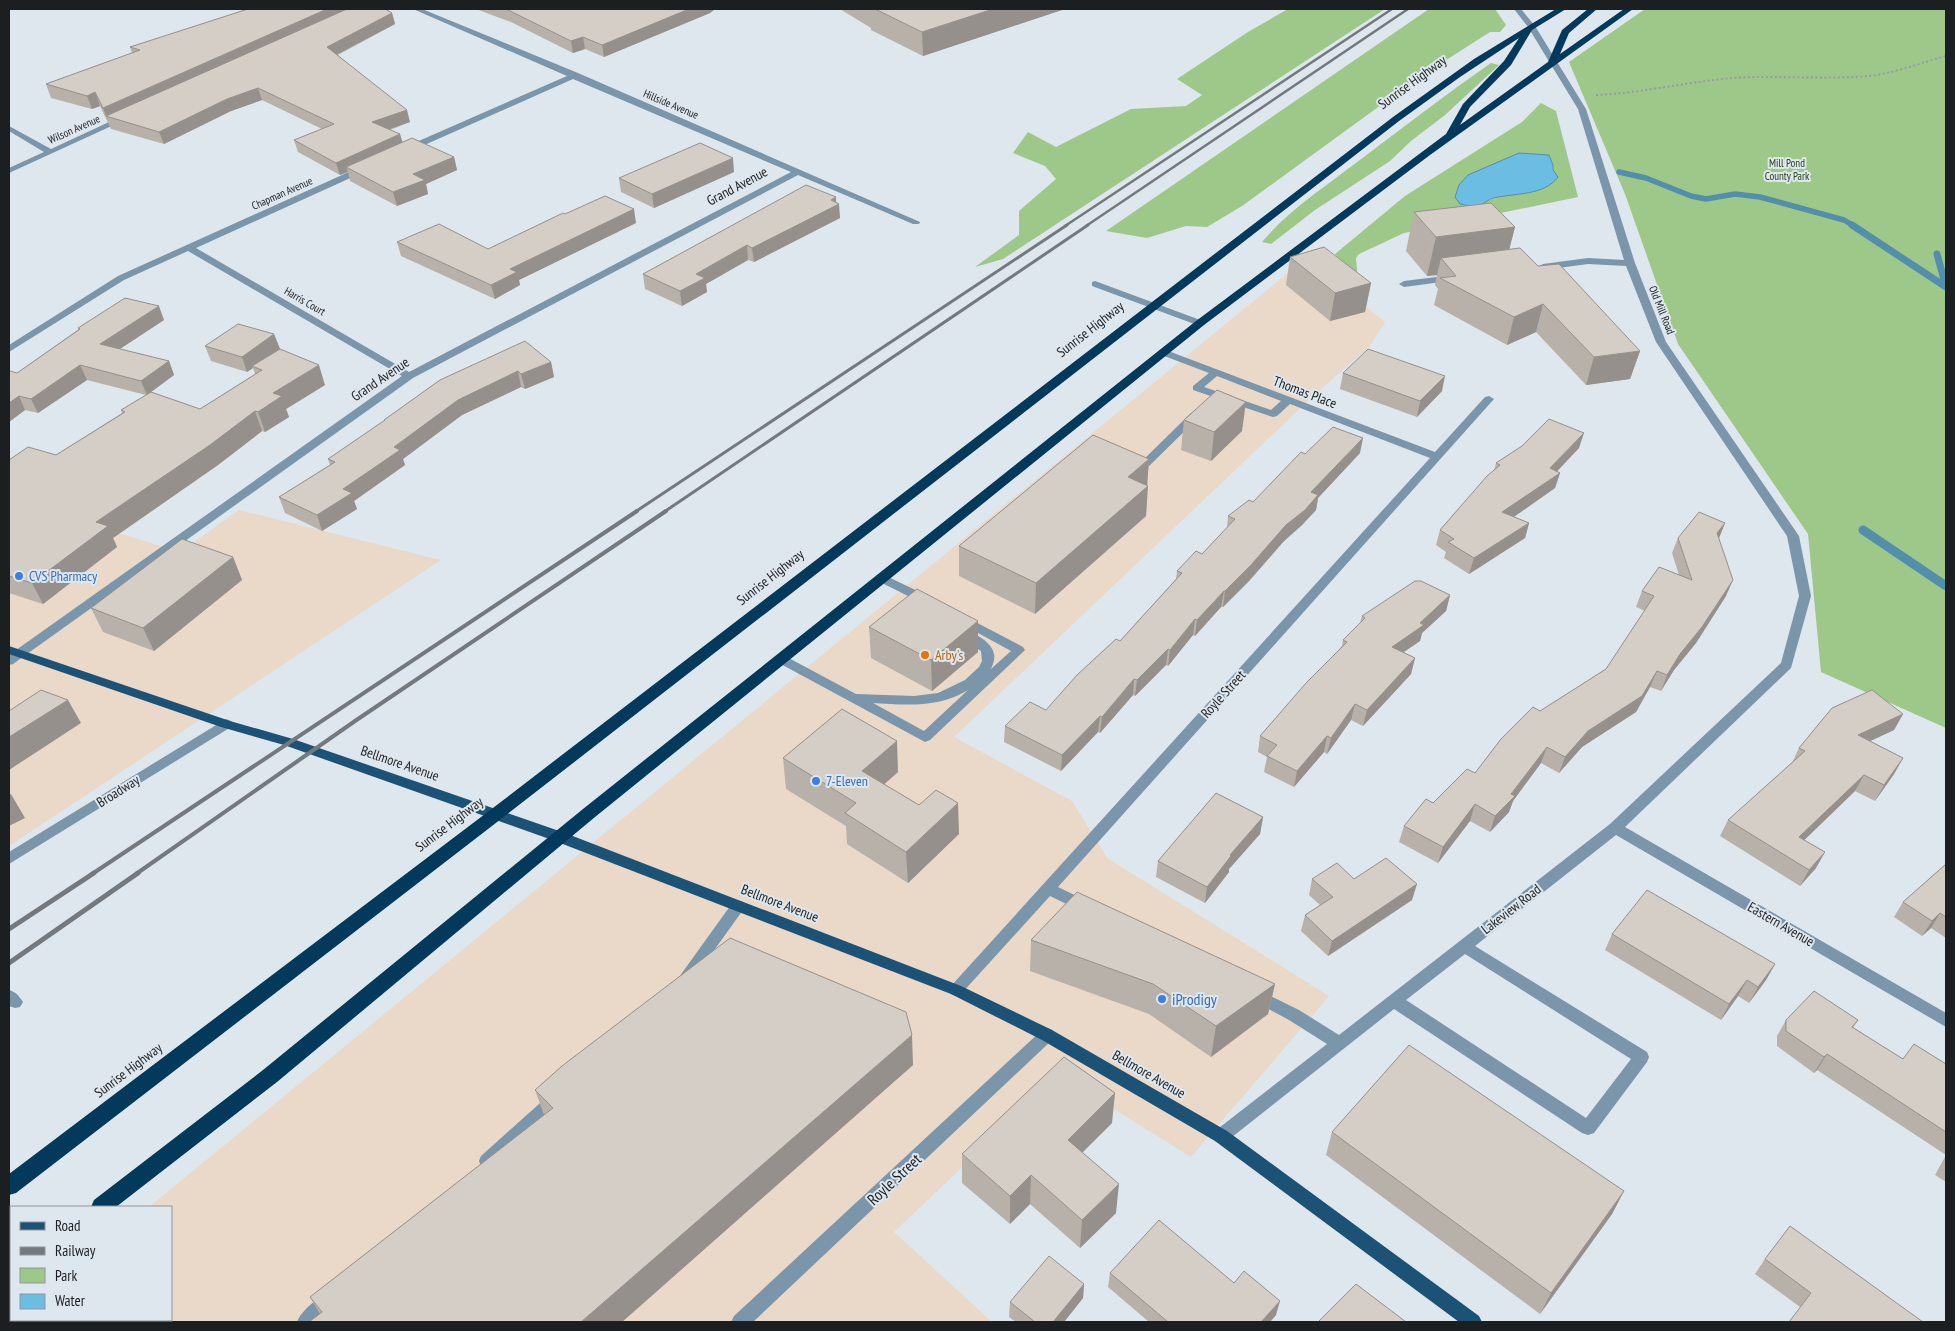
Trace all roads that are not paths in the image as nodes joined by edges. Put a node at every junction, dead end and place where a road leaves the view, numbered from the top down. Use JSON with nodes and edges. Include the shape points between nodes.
{"nodes":[{"id":1,"x":418,"y":9,"type":"edge"},
{"id":2,"x":1517,"y":9,"type":"edge"},
{"id":3,"x":1562,"y":9,"type":"edge"},
{"id":4,"x":1593,"y":9,"type":"edge"},
{"id":5,"x":1629,"y":9,"type":"edge"},
{"id":6,"x":1531,"y":26,"type":"junction"},
{"id":7,"x":1552,"y":62,"type":"junction"},
{"id":8,"x":575,"y":75,"type":"junction"},
{"id":9,"x":131,"y":115,"type":"edge"},
{"id":10,"x":9,"y":128,"type":"edge"},
{"id":11,"x":1446,"y":139,"type":"junction"},
{"id":12,"x":50,"y":152,"type":"junction"},
{"id":13,"x":395,"y":155,"type":"edge"},
{"id":14,"x":377,"y":163,"type":"edge"},
{"id":15,"x":9,"y":171,"type":"edge"},
{"id":16,"x":798,"y":171,"type":"junction"},
{"id":17,"x":916,"y":222,"type":"dead end"},
{"id":18,"x":188,"y":247,"type":"junction"},
{"id":19,"x":1630,"y":263,"type":"junction"},
{"id":20,"x":1529,"y":269,"type":"edge"},
{"id":21,"x":1462,"y":277,"type":"edge"},
{"id":22,"x":1095,"y":284,"type":"dead end"},
{"id":23,"x":1404,"y":284,"type":"dead end"},
{"id":24,"x":1154,"y":305,"type":"junction"},
{"id":25,"x":1200,"y":323,"type":"junction"},
{"id":26,"x":9,"y":349,"type":"edge"},
{"id":27,"x":1163,"y":352,"type":"junction"},
{"id":28,"x":1216,"y":372,"type":"junction"},
{"id":29,"x":409,"y":376,"type":"junction"},
{"id":30,"x":1490,"y":399,"type":"dead end"},
{"id":31,"x":1288,"y":400,"type":"junction"},
{"id":32,"x":1210,"y":401,"type":"junction"},
{"id":33,"x":1437,"y":457,"type":"junction"},
{"id":34,"x":1141,"y":468,"type":"edge"},
{"id":35,"x":882,"y":578,"type":"junction"},
{"id":36,"x":935,"y":604,"type":"edge"},
{"id":37,"x":952,"y":614,"type":"edge"},
{"id":38,"x":954,"y":629,"type":"edge"},
{"id":39,"x":12,"y":654,"type":"edge"},
{"id":40,"x":780,"y":659,"type":"junction"},
{"id":41,"x":1787,"y":666,"type":"joint"},
{"id":42,"x":852,"y":698,"type":"junction"},
{"id":43,"x":226,"y":724,"type":"junction"},
{"id":44,"x":495,"y":815,"type":"junction"},
{"id":45,"x":1615,"y":828,"type":"junction"},
{"id":46,"x":560,"y":837,"type":"junction"},
{"id":47,"x":9,"y":859,"type":"edge"},
{"id":48,"x":1048,"y":888,"type":"junction"},
{"id":49,"x":738,"y":906,"type":"junction"},
{"id":50,"x":1101,"y":915,"type":"edge"},
{"id":51,"x":1464,"y":946,"type":"junction"},
{"id":52,"x":679,"y":988,"type":"edge"},
{"id":53,"x":1242,"y":988,"type":"edge"},
{"id":54,"x":956,"y":990,"type":"junction"},
{"id":55,"x":1394,"y":1001,"type":"junction"},
{"id":56,"x":1946,"y":1021,"type":"edge"},
{"id":57,"x":1047,"y":1035,"type":"junction"},
{"id":58,"x":1340,"y":1044,"type":"junction"},
{"id":59,"x":562,"y":1093,"type":"edge"},
{"id":60,"x":1221,"y":1136,"type":"junction"},
{"id":61,"x":474,"y":1172,"type":"edge"},
{"id":62,"x":9,"y":1186,"type":"edge"},
{"id":63,"x":102,"y":1206,"type":"edge"},
{"id":64,"x":343,"y":1290,"type":"edge"},
{"id":65,"x":306,"y":1322,"type":"edge"},
{"id":66,"x":740,"y":1322,"type":"edge"},
{"id":67,"x":1473,"y":1322,"type":"edge"}],
"edges":[{"from":1,"to":8,"type":"street","name":"Hillside Avenue"},
{"from":2,"to":6,"type":"street","name":"Old Mill Road"},
{"from":3,"to":6,"type":"highway","name":"Sunrise Highway"},
{"from":4,"to":7,"type":"highway","via":[[1566,32]]},
{"from":5,"to":7,"type":"highway"},
{"from":6,"to":7,"type":"street","name":"Old Mill Road"},
{"from":6,"to":11,"type":"highway","via":[[1508,63],[1466,106]]},
{"from":6,"to":24,"type":"highway","name":"Sunrise Highway","via":[[1396,119]]},
{"from":7,"to":11,"type":"highway"},
{"from":7,"to":19,"type":"street","name":"Old Mill Road","via":[[1582,109]]},
{"from":8,"to":13,"type":"street"},
{"from":8,"to":16,"type":"street","name":"Hillside Avenue"},
{"from":9,"to":12,"type":"street","name":"Wilson Avenue"},
{"from":10,"to":12,"type":"street"},
{"from":11,"to":25,"type":"highway"},
{"from":12,"to":15,"type":"street","name":"Wilson Avenue"},
{"from":14,"to":18,"type":"street","name":"Chapman Avenue"},
{"from":16,"to":17,"type":"street","name":"Hillside Avenue"},
{"from":16,"to":29,"type":"street","name":"Grand Avenue"},
{"from":18,"to":26,"type":"street","name":"Chapman Avenue","via":[[121,278]]},
{"from":18,"to":29,"type":"street","name":"Harris Court"},
{"from":19,"to":20,"type":"street","via":[[1588,261]]},
{"from":19,"to":41,"type":"street","name":"Old Mill Road","via":[[1661,342],[1793,536],[1805,596]]},
{"from":21,"to":23,"type":"street"},
{"from":22,"to":24,"type":"street"},
{"from":24,"to":25,"type":"street"},
{"from":24,"to":44,"type":"highway","name":"Sunrise Highway"},
{"from":25,"to":27,"type":"highway"},
{"from":27,"to":28,"type":"street","name":"Thomas Place"},
{"from":27,"to":35,"type":"highway"},
{"from":28,"to":31,"type":"street","name":"Thomas Place"},
{"from":28,"to":32,"type":"street","via":[[1197,388]]},
{"from":29,"to":39,"type":"street","name":"Grand Avenue"},
{"from":30,"to":33,"type":"street","name":"Royle Street"},
{"from":31,"to":32,"type":"street","via":[[1272,414]]},
{"from":31,"to":33,"type":"street","name":"Thomas Place"},
{"from":32,"to":34,"type":"street"},
{"from":33,"to":48,"type":"street","name":"Royle Street"},
{"from":35,"to":36,"type":"street"},
{"from":35,"to":40,"type":"highway"},
{"from":37,"to":42,"type":"street","via":[[1019,650],[925,737]]},
{"from":38,"to":42,"type":"street","via":[[983,646],[988,654],[982,675],[955,692],[936,699]]},
{"from":39,"to":43,"type":"main road","name":"Bellmore Avenue"},
{"from":40,"to":42,"type":"street"},
{"from":40,"to":46,"type":"highway"},
{"from":41,"to":45,"type":"street","name":"Lakeview Road"},
{"from":43,"to":44,"type":"main road","name":"Bellmore Avenue","via":[[288,742]]},
{"from":43,"to":47,"type":"street","name":"Broadway"},
{"from":44,"to":46,"type":"main road","name":"Bellmore Avenue"},
{"from":44,"to":62,"type":"highway","name":"Sunrise Highway"},
{"from":45,"to":51,"type":"street","name":"Lakeview Road"},
{"from":45,"to":56,"type":"street","name":"Eastern Avenue"},
{"from":46,"to":49,"type":"main road","name":"Bellmore Avenue"},
{"from":46,"to":63,"type":"highway","via":[[270,1076]]},
{"from":48,"to":50,"type":"street"},
{"from":48,"to":54,"type":"street","name":"Royle Street"},
{"from":49,"to":52,"type":"street"},
{"from":49,"to":54,"type":"main road","name":"Bellmore Avenue"},
{"from":51,"to":55,"type":"street","name":"Lakeview Road"},
{"from":51,"to":55,"type":"street","via":[[1641,1056],[1588,1128]]},
{"from":53,"to":58,"type":"street"},
{"from":54,"to":57,"type":"main road","name":"Bellmore Avenue"},
{"from":55,"to":58,"type":"street","name":"Lakeview Road"},
{"from":57,"to":60,"type":"main road","name":"Bellmore Avenue"},
{"from":57,"to":66,"type":"street","name":"Royle Street"},
{"from":58,"to":60,"type":"street","name":"Lakeview Road"},
{"from":59,"to":61,"type":"street"},
{"from":60,"to":67,"type":"main road","name":"Bellmore Avenue"},
{"from":64,"to":65,"type":"street"}]}
